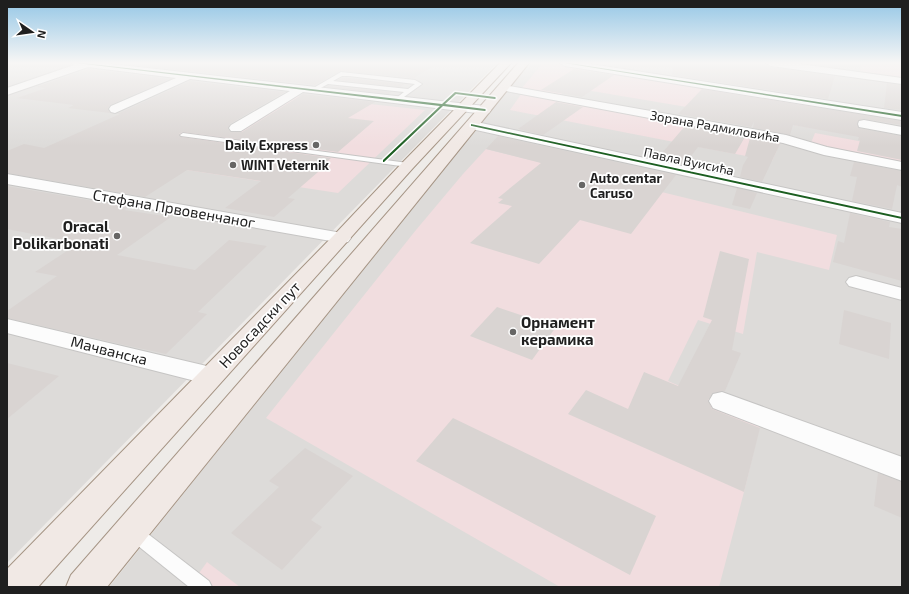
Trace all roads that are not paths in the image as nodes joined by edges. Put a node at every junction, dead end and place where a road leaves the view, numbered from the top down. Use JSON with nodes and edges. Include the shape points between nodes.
{"nodes":[{"id":1,"x":156,"y":91,"type":"edge"},
{"id":2,"x":304,"y":91,"type":"edge"},
{"id":3,"x":321,"y":91,"type":"edge"},
{"id":4,"x":400,"y":91,"type":"edge"},
{"id":5,"x":489,"y":91,"type":"edge"},
{"id":6,"x":501,"y":91,"type":"edge"},
{"id":7,"x":519,"y":91,"type":"edge"},
{"id":8,"x":741,"y":91,"type":"edge"},
{"id":9,"x":410,"y":92,"type":"joint"},
{"id":10,"x":397,"y":100,"type":"junction"},
{"id":11,"x":115,"y":109,"type":"dead end"},
{"id":12,"x":474,"y":114,"type":"junction"},
{"id":13,"x":902,"y":116,"type":"edge"},
{"id":14,"x":855,"y":123,"type":"dead end"},
{"id":15,"x":236,"y":128,"type":"dead end"},
{"id":16,"x":902,"y":131,"type":"edge"},
{"id":17,"x":183,"y":135,"type":"dead end"},
{"id":18,"x":408,"y":165,"type":"junction"},
{"id":19,"x":902,"y":166,"type":"edge"},
{"id":20,"x":7,"y":179,"type":"edge"},
{"id":21,"x":902,"y":218,"type":"edge"},
{"id":22,"x":342,"y":238,"type":"junction"},
{"id":23,"x":856,"y":282,"type":"dead end"},
{"id":24,"x":902,"y":294,"type":"edge"},
{"id":25,"x":7,"y":326,"type":"edge"},
{"id":26,"x":211,"y":376,"type":"junction"},
{"id":27,"x":722,"y":401,"type":"dead end"},
{"id":28,"x":902,"y":468,"type":"edge"},
{"id":29,"x":130,"y":530,"type":"junction"},
{"id":30,"x":14,"y":587,"type":"edge"},
{"id":31,"x":84,"y":587,"type":"edge"},
{"id":32,"x":202,"y":587,"type":"edge"}],
"edges":[{"from":1,"to":11,"type":"street"},
{"from":2,"to":15,"type":"street"},
{"from":3,"to":10,"type":"street","name":"Павла Вуисића"},
{"from":4,"to":9,"type":"lane"},
{"from":5,"to":12,"type":"main road","name":"Новосадски пут"},
{"from":6,"to":12,"type":"main road","name":"Новосадски пут"},
{"from":7,"to":19,"type":"street","name":"Зорана Радмиловића","via":[[786,139],[824,151]]},
{"from":8,"to":13,"type":"street"},
{"from":9,"to":10,"type":"lane"},
{"from":10,"to":12,"type":"street","name":"Павла Вуисића"},
{"from":12,"to":18,"type":"main road","name":"Новосадски пут"},
{"from":12,"to":21,"type":"street","name":"Павла Вуисића"},
{"from":12,"to":29,"type":"main road","name":"Новосадски пут"},
{"from":14,"to":16,"type":"street"},
{"from":17,"to":18,"type":"lane"},
{"from":18,"to":22,"type":"main road","name":"Новосадски пут"},
{"from":20,"to":22,"type":"street","name":"Стефана Првовенчаног"},
{"from":22,"to":26,"type":"main road","name":"Новосадски пут"},
{"from":23,"to":24,"type":"street"},
{"from":25,"to":26,"type":"street","name":"Мачванска"},
{"from":26,"to":30,"type":"main road","name":"Новосадски пут"},
{"from":27,"to":28,"type":"street"},
{"from":29,"to":31,"type":"main road","name":"Новосадски пут"},
{"from":29,"to":32,"type":"lane"}]}
